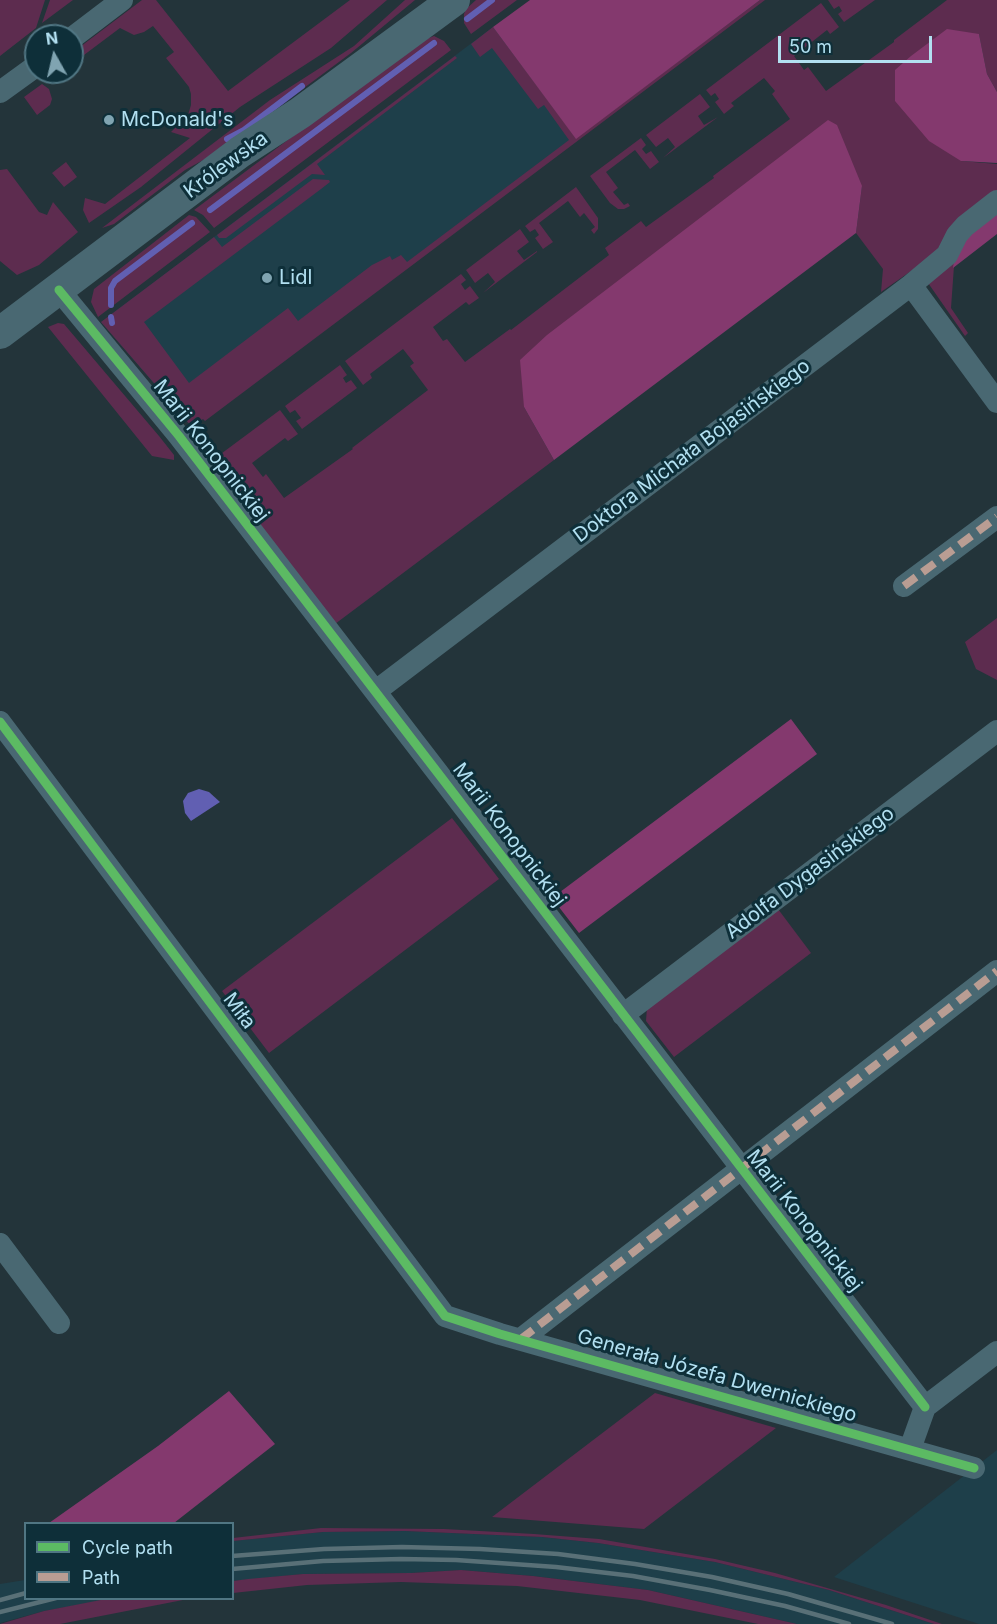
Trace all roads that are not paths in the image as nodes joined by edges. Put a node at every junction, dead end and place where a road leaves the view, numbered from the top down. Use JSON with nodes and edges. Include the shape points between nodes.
{"nodes":[{"id":1,"x":122,"y":0,"type":"edge"},
{"id":2,"x":453,"y":0,"type":"edge"},
{"id":3,"x":84,"y":29,"type":"edge"},
{"id":4,"x":24,"y":75,"type":"edge"},
{"id":5,"x":0,"y":92,"type":"edge"},
{"id":6,"x":997,"y":201,"type":"edge"},
{"id":7,"x":910,"y":285,"type":"junction"},
{"id":8,"x":59,"y":290,"type":"junction"},
{"id":9,"x":0,"y":333,"type":"edge"},
{"id":10,"x":997,"y":402,"type":"edge"},
{"id":11,"x":997,"y":517,"type":"edge"},
{"id":12,"x":904,"y":586,"type":"dead end"},
{"id":13,"x":376,"y":691,"type":"junction"},
{"id":14,"x":0,"y":722,"type":"edge"},
{"id":15,"x":997,"y":731,"type":"edge"},
{"id":16,"x":997,"y":971,"type":"edge"},
{"id":17,"x":623,"y":1015,"type":"junction"},
{"id":18,"x":740,"y":1169,"type":"junction"},
{"id":19,"x":0,"y":1244,"type":"edge"},
{"id":20,"x":450,"y":1318,"type":"joint"},
{"id":21,"x":59,"y":1323,"type":"dead end"},
{"id":22,"x":521,"y":1339,"type":"junction"},
{"id":23,"x":997,"y":1352,"type":"edge"},
{"id":24,"x":925,"y":1407,"type":"junction"},
{"id":25,"x":910,"y":1449,"type":"junction"},
{"id":26,"x":974,"y":1468,"type":"dead end"}],
"edges":[{"from":1,"to":3,"type":"street"},
{"from":2,"to":8,"type":"main road","name":"Królewska","via":[[300,113],[240,152]]},
{"from":4,"to":5,"type":"street"},
{"from":6,"to":7,"type":"street","name":"Doktora Michała Bojasińskiego","via":[[960,230],[947,255]]},
{"from":7,"to":10,"type":"street"},
{"from":7,"to":13,"type":"street","name":"Doktora Michała Bojasińskiego"},
{"from":8,"to":9,"type":"main road","name":"Królewska"},
{"from":8,"to":13,"type":"street","name":"Marii Konopnickiej","via":[[179,436]]},
{"from":11,"to":12,"type":"street"},
{"from":13,"to":17,"type":"street","name":"Marii Konopnickiej"},
{"from":14,"to":20,"type":"street","name":"Miła","via":[[441,1312]]},
{"from":15,"to":17,"type":"street","name":"Adolfa Dygasińskiego"},
{"from":16,"to":18,"type":"street"},
{"from":17,"to":18,"type":"street","name":"Marii Konopnickiej"},
{"from":18,"to":22,"type":"street"},
{"from":18,"to":24,"type":"street","name":"Marii Konopnickiej"},
{"from":19,"to":21,"type":"street"},
{"from":20,"to":22,"type":"street","name":"Generała Józefa Dwernickiego"},
{"from":22,"to":25,"type":"street","name":"Generała Józefa Dwernickiego"},
{"from":23,"to":24,"type":"street"},
{"from":24,"to":25,"type":"street"},
{"from":25,"to":26,"type":"street","name":"Generała Józefa Dwernickiego"}]}
